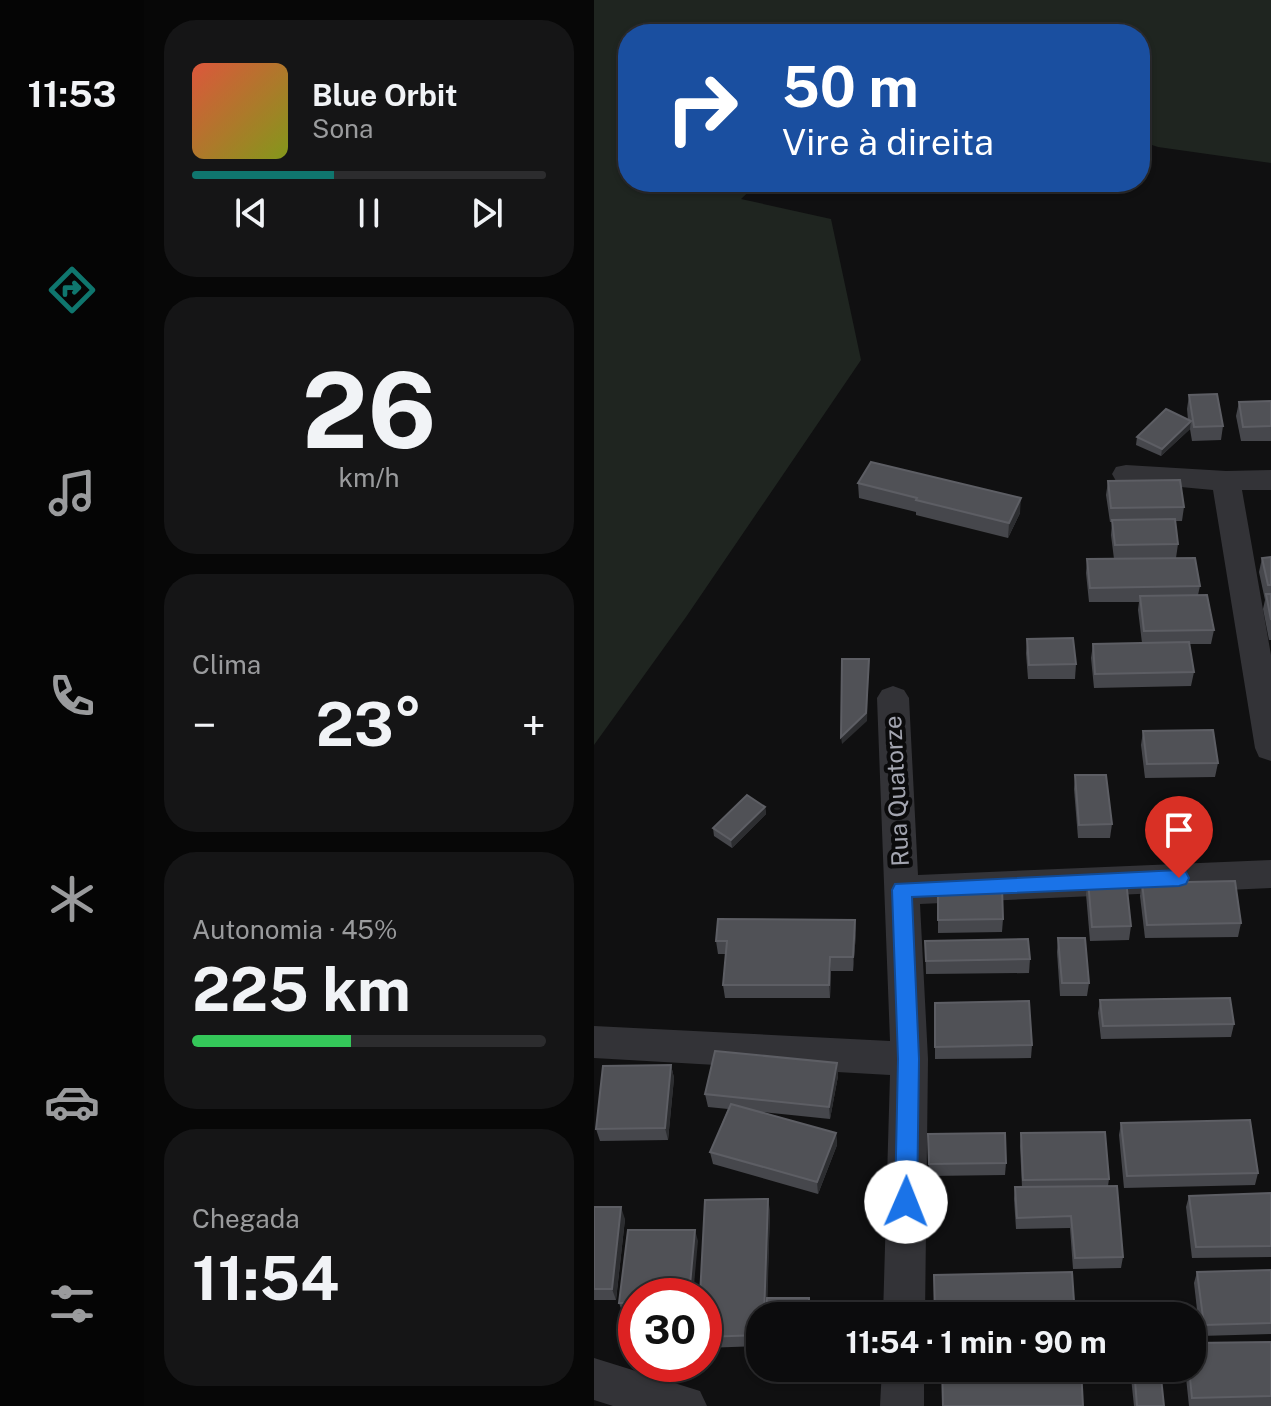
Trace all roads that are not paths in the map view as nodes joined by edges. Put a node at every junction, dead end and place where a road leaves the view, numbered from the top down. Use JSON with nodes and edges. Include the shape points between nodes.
{"nodes":[{"id":1,"x":1126,"y":474,"type":"dead end"},
{"id":2,"x":1271,"y":480,"type":"edge"},
{"id":3,"x":1226,"y":481,"type":"junction"},
{"id":4,"x":893,"y":698,"type":"dead end"},
{"id":5,"x":1271,"y":748,"type":"edge"},
{"id":6,"x":1271,"y":874,"type":"edge"},
{"id":7,"x":902,"y":890,"type":"junction"},
{"id":8,"x":594,"y":1042,"type":"edge"},
{"id":9,"x":909,"y":1059,"type":"junction"},
{"id":10,"x":904,"y":1302,"type":"edge"},
{"id":11,"x":594,"y":1379,"type":"edge"},
{"id":12,"x":903,"y":1382,"type":"edge"},
{"id":13,"x":685,"y":1406,"type":"edge"},
{"id":14,"x":902,"y":1406,"type":"edge"}],
"edges":[{"from":1,"to":3,"type":"street"},
{"from":2,"to":3,"type":"street"},
{"from":3,"to":5,"type":"street"},
{"from":4,"to":7,"type":"street","name":"Rua Quatorze"},
{"from":6,"to":7,"type":"street"},
{"from":7,"to":9,"type":"street","name":"Rua Quatorze"},
{"from":8,"to":9,"type":"street"},
{"from":9,"to":10,"type":"street","name":"Rua Quatorze"},
{"from":11,"to":13,"type":"street"},
{"from":12,"to":14,"type":"street"}]}
